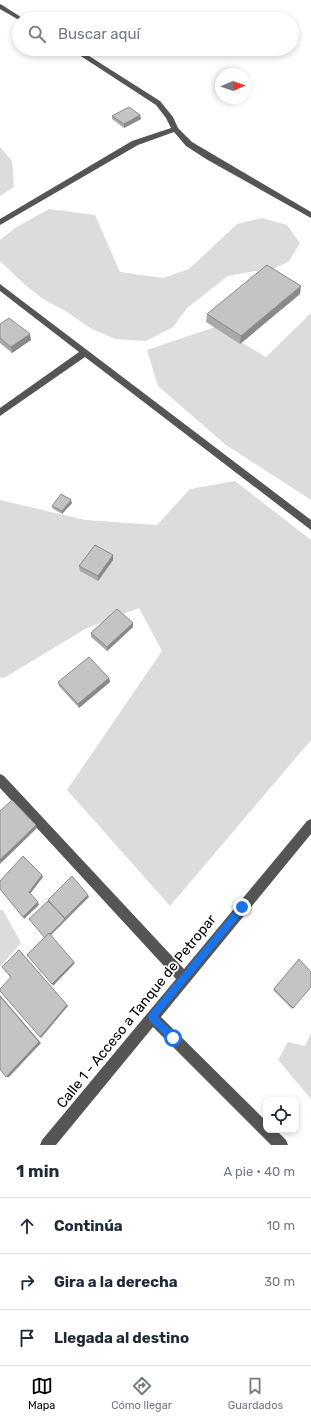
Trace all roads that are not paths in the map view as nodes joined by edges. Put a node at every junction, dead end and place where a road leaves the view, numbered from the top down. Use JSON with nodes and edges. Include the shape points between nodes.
{"nodes":[{"id":1,"x":1,"y":8,"type":"edge"},
{"id":2,"x":12,"y":14,"type":"edge"},
{"id":3,"x":85,"y":56,"type":"edge"},
{"id":4,"x":175,"y":129,"type":"junction"},
{"id":5,"x":311,"y":215,"type":"edge"},
{"id":6,"x":0,"y":222,"type":"edge"},
{"id":7,"x":0,"y":287,"type":"edge"},
{"id":8,"x":85,"y":352,"type":"junction"},
{"id":9,"x":0,"y":413,"type":"edge"},
{"id":10,"x":311,"y":526,"type":"edge"},
{"id":11,"x":0,"y":780,"type":"edge"},
{"id":12,"x":311,"y":825,"type":"edge"},
{"id":13,"x":184,"y":978,"type":"junction"},
{"id":14,"x":152,"y":1017,"type":"junction"},
{"id":15,"x":47,"y":1145,"type":"edge"},
{"id":16,"x":281,"y":1145,"type":"edge"}],
"edges":[{"from":1,"to":2,"type":"street"},
{"from":3,"to":4,"type":"street","via":[[158,103]]},
{"from":4,"to":5,"type":"street","via":[[190,144],[209,157]]},
{"from":4,"to":6,"type":"street","via":[[135,143]]},
{"from":7,"to":8,"type":"street"},
{"from":8,"to":9,"type":"street"},
{"from":8,"to":10,"type":"street"},
{"from":11,"to":13,"type":"street"},
{"from":12,"to":13,"type":"street","name":"Calle 1 - Acceso a Tanque de Petropar"},
{"from":13,"to":14,"type":"street","name":"Calle 1 - Acceso a Tanque de Petropar"},
{"from":14,"to":15,"type":"street","name":"Calle 1 - Acceso a Tanque de Petropar"},
{"from":14,"to":16,"type":"street"}]}
